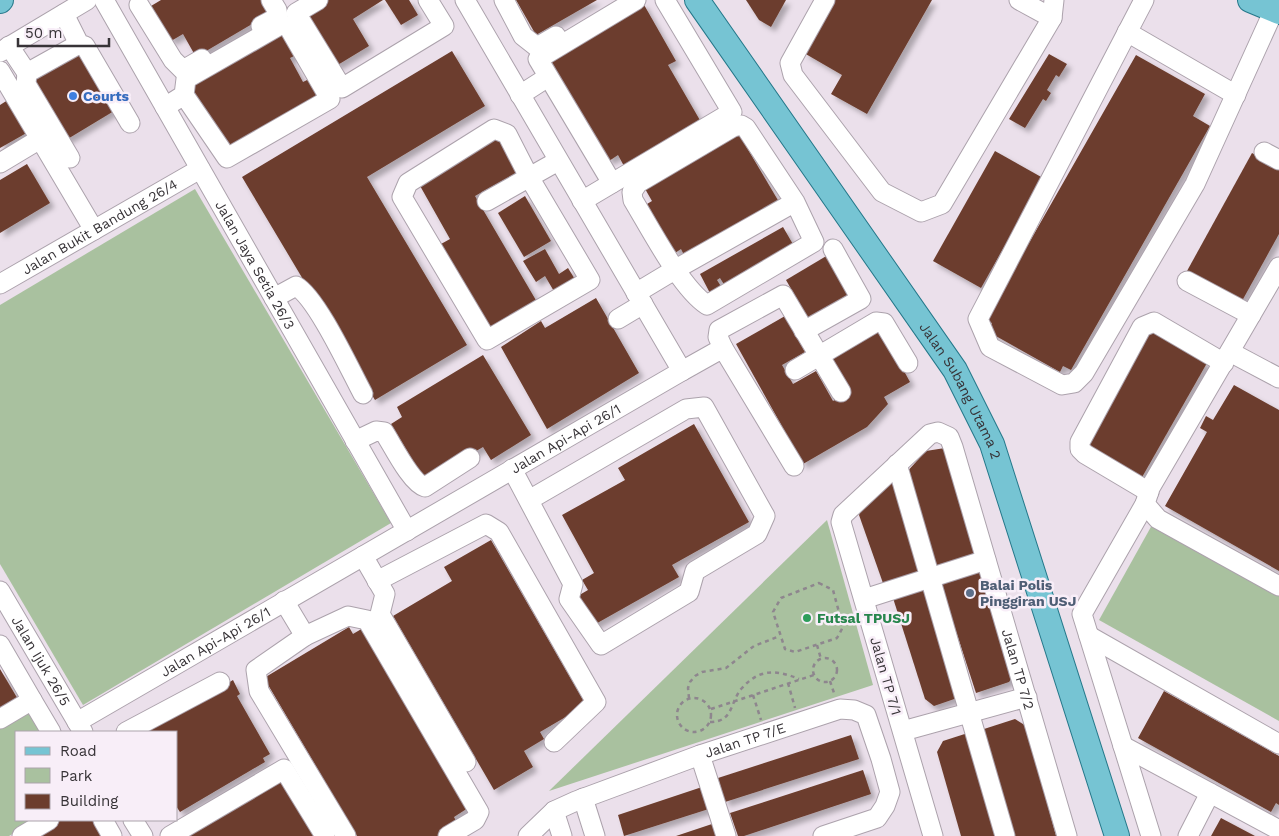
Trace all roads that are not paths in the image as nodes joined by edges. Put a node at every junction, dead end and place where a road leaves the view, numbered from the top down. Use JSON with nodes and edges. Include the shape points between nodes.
{"nodes":[{"id":1,"x":87,"y":0,"type":"edge"},
{"id":2,"x":104,"y":0,"type":"edge"},
{"id":3,"x":271,"y":0,"type":"edge"},
{"id":4,"x":318,"y":0,"type":"edge"},
{"id":5,"x":428,"y":0,"type":"edge"},
{"id":6,"x":465,"y":0,"type":"edge"},
{"id":7,"x":504,"y":0,"type":"edge"},
{"id":8,"x":618,"y":0,"type":"edge"},
{"id":9,"x":636,"y":0,"type":"edge"},
{"id":10,"x":665,"y":0,"type":"edge"},
{"id":11,"x":826,"y":0,"type":"edge"},
{"id":12,"x":1019,"y":0,"type":"edge"},
{"id":13,"x":1144,"y":0,"type":"edge"},
{"id":14,"x":1250,"y":0,"type":"edge"},
{"id":15,"x":699,"y":1,"type":"edge"},
{"id":16,"x":143,"y":2,"type":"edge"},
{"id":17,"x":1053,"y":9,"type":"edge"},
{"id":18,"x":1276,"y":11,"type":"edge"},
{"id":19,"x":64,"y":14,"type":"junction"},
{"id":20,"x":115,"y":19,"type":"junction"},
{"id":21,"x":1127,"y":32,"type":"junction"},
{"id":22,"x":523,"y":36,"type":"junction"},
{"id":23,"x":79,"y":44,"type":"junction"},
{"id":24,"x":5,"y":49,"type":"edge"},
{"id":25,"x":496,"y":52,"type":"junction"},
{"id":26,"x":27,"y":73,"type":"junction"},
{"id":27,"x":548,"y":77,"type":"junction"},
{"id":28,"x":2,"y":79,"type":"edge"},
{"id":29,"x":1236,"y":94,"type":"junction"},
{"id":30,"x":184,"y":95,"type":"junction"},
{"id":31,"x":520,"y":95,"type":"junction"},
{"id":32,"x":165,"y":107,"type":"junction"},
{"id":33,"x":130,"y":123,"type":"dead end"},
{"id":34,"x":40,"y":140,"type":"junction"},
{"id":35,"x":70,"y":158,"type":"dead end"},
{"id":36,"x":558,"y":161,"type":"junction"},
{"id":37,"x":0,"y":163,"type":"edge"},
{"id":38,"x":200,"y":169,"type":"junction"},
{"id":39,"x":529,"y":177,"type":"junction"},
{"id":40,"x":612,"y":183,"type":"junction"},
{"id":41,"x":487,"y":201,"type":"dead end"},
{"id":42,"x":582,"y":201,"type":"junction"},
{"id":43,"x":795,"y":202,"type":"junction"},
{"id":44,"x":94,"y":230,"type":"junction"},
{"id":45,"x":833,"y":249,"type":"dead end"},
{"id":46,"x":1279,"y":267,"type":"edge"},
{"id":47,"x":676,"y":268,"type":"junction"},
{"id":48,"x":1187,"y":281,"type":"dead end"},
{"id":49,"x":0,"y":284,"type":"edge"},
{"id":50,"x":1274,"y":287,"type":"edge"},
{"id":51,"x":274,"y":298,"type":"junction"},
{"id":52,"x":640,"y":299,"type":"junction"},
{"id":53,"x":1251,"y":315,"type":"junction"},
{"id":54,"x":618,"y":319,"type":"dead end"},
{"id":55,"x":804,"y":330,"type":"junction"},
{"id":56,"x":723,"y":348,"type":"junction"},
{"id":57,"x":819,"y":356,"type":"junction"},
{"id":58,"x":1227,"y":358,"type":"junction"},
{"id":59,"x":908,"y":363,"type":"dead end"},
{"id":60,"x":682,"y":370,"type":"junction"},
{"id":61,"x":795,"y":370,"type":"dead end"},
{"id":62,"x":1279,"y":378,"type":"edge"},
{"id":63,"x":841,"y":392,"type":"dead end"},
{"id":64,"x":363,"y":394,"type":"dead end"},
{"id":65,"x":930,"y":434,"type":"joint"},
{"id":66,"x":356,"y":441,"type":"junction"},
{"id":67,"x":470,"y":458,"type":"dead end"},
{"id":68,"x":897,"y":464,"type":"junction"},
{"id":69,"x":794,"y":466,"type":"dead end"},
{"id":70,"x":512,"y":469,"type":"junction"},
{"id":71,"x":1147,"y":498,"type":"junction"},
{"id":72,"x":529,"y":500,"type":"junction"},
{"id":73,"x":407,"y":531,"type":"junction"},
{"id":74,"x":363,"y":556,"type":"junction"},
{"id":75,"x":986,"y":560,"type":"junction"},
{"id":76,"x":930,"y":579,"type":"junction"},
{"id":77,"x":377,"y":581,"type":"junction"},
{"id":78,"x":1279,"y":586,"type":"edge"},
{"id":79,"x":0,"y":591,"type":"edge"},
{"id":80,"x":864,"y":599,"type":"junction"},
{"id":81,"x":284,"y":602,"type":"junction"},
{"id":82,"x":305,"y":636,"type":"junction"},
{"id":83,"x":1089,"y":636,"type":"junction"},
{"id":84,"x":0,"y":646,"type":"edge"},
{"id":85,"x":220,"y":682,"type":"dead end"},
{"id":86,"x":1027,"y":697,"type":"junction"},
{"id":87,"x":32,"y":700,"type":"junction"},
{"id":88,"x":970,"y":713,"type":"junction"},
{"id":89,"x":0,"y":719,"type":"edge"},
{"id":90,"x":80,"y":727,"type":"edge"},
{"id":91,"x":50,"y":731,"type":"edge"},
{"id":92,"x":128,"y":731,"type":"edge"},
{"id":93,"x":903,"y":731,"type":"junction"},
{"id":94,"x":554,"y":742,"type":"dead end"},
{"id":95,"x":1279,"y":744,"type":"edge"},
{"id":96,"x":1123,"y":746,"type":"junction"},
{"id":97,"x":700,"y":755,"type":"junction"},
{"id":98,"x":466,"y":762,"type":"dead end"},
{"id":99,"x":1210,"y":793,"type":"junction"},
{"id":100,"x":583,"y":798,"type":"junction"},
{"id":101,"x":554,"y":812,"type":"junction"},
{"id":102,"x":47,"y":821,"type":"edge"},
{"id":103,"x":104,"y":821,"type":"edge"},
{"id":104,"x":134,"y":821,"type":"edge"},
{"id":105,"x":1279,"y":830,"type":"edge"},
{"id":106,"x":855,"y":831,"type":"edge"},
{"id":107,"x":175,"y":835,"type":"edge"},
{"id":108,"x":22,"y":836,"type":"edge"},
{"id":109,"x":112,"y":836,"type":"edge"},
{"id":110,"x":143,"y":836,"type":"edge"},
{"id":111,"x":325,"y":836,"type":"edge"},
{"id":112,"x":346,"y":836,"type":"edge"},
{"id":113,"x":448,"y":836,"type":"edge"},
{"id":114,"x":528,"y":836,"type":"edge"},
{"id":115,"x":562,"y":836,"type":"edge"},
{"id":116,"x":595,"y":836,"type":"edge"},
{"id":117,"x":726,"y":836,"type":"edge"},
{"id":118,"x":823,"y":836,"type":"edge"},
{"id":119,"x":933,"y":836,"type":"edge"},
{"id":120,"x":1005,"y":836,"type":"edge"},
{"id":121,"x":1068,"y":836,"type":"edge"},
{"id":122,"x":1117,"y":836,"type":"edge"},
{"id":123,"x":1151,"y":836,"type":"edge"},
{"id":124,"x":1188,"y":836,"type":"edge"}],
"edges":[{"from":1,"to":19,"type":"street"},
{"from":2,"to":20,"type":"street","name":"Jalan Jaya Setia 26/3"},
{"from":3,"to":16,"type":"street","via":[[278,17],[183,70],[173,60]]},
{"from":4,"to":5,"type":"street","via":[[296,13],[342,88],[444,26]]},
{"from":6,"to":25,"type":"street"},
{"from":7,"to":22,"type":"street"},
{"from":8,"to":22,"type":"street","via":[[537,47]]},
{"from":9,"to":27,"type":"street","via":[[538,59]]},
{"from":10,"to":40,"type":"street","via":[[732,112]]},
{"from":11,"to":17,"type":"street","via":[[790,62],[792,75],[882,192],[921,212],[942,204]]},
{"from":12,"to":17,"type":"street"},
{"from":13,"to":21,"type":"street"},
{"from":14,"to":18,"type":"main road"},
{"from":15,"to":122,"type":"main road","name":"Jalan Subang Utama 2","via":[[955,370],[992,444]]},
{"from":16,"to":20,"type":"street"},
{"from":18,"to":29,"type":"street"},
{"from":19,"to":23,"type":"street"},
{"from":19,"to":24,"type":"street"},
{"from":20,"to":32,"type":"street","name":"Jalan Jaya Setia 26/3"},
{"from":21,"to":29,"type":"street"},
{"from":21,"to":29,"type":"street","via":[[978,319],[990,347],[1062,385],[1074,383],[1084,373],[1195,184]]},
{"from":22,"to":25,"type":"street"},
{"from":23,"to":26,"type":"street"},
{"from":23,"to":33,"type":"street","via":[[85,46]]},
{"from":24,"to":26,"type":"street"},
{"from":25,"to":31,"type":"street"},
{"from":26,"to":35,"type":"street","via":[[26,84]]},
{"from":27,"to":31,"type":"street"},
{"from":27,"to":40,"type":"street"},
{"from":28,"to":34,"type":"street"},
{"from":30,"to":30,"type":"street","via":[[227,158],[330,99],[289,28],[282,24],[186,79]]},
{"from":30,"to":32,"type":"street"},
{"from":31,"to":36,"type":"street"},
{"from":32,"to":38,"type":"street","name":"Jalan Jaya Setia 26/3"},
{"from":34,"to":37,"type":"street"},
{"from":34,"to":44,"type":"street"},
{"from":36,"to":39,"type":"street"},
{"from":36,"to":42,"type":"street"},
{"from":38,"to":44,"type":"street","name":"Jalan Bukit Bandung 26/4"},
{"from":38,"to":51,"type":"street","name":"Jalan Jaya Setia 26/3"},
{"from":39,"to":39,"type":"street","via":[[590,280],[487,340],[402,197],[408,183],[494,129],[507,134]]},
{"from":39,"to":41,"type":"street"},
{"from":40,"to":42,"type":"street"},
{"from":42,"to":52,"type":"street"},
{"from":43,"to":47,"type":"street"},
{"from":43,"to":47,"type":"street","via":[[814,242],[707,305],[697,298]]},
{"from":43,"to":47,"type":"street","via":[[746,128],[742,125],[733,127],[638,183],[632,192],[633,200]]},
{"from":44,"to":49,"type":"street","name":"Jalan Bukit Bandung 26/4"},
{"from":45,"to":55,"type":"street","via":[[861,299]]},
{"from":46,"to":50,"type":"street"},
{"from":47,"to":52,"type":"street"},
{"from":48,"to":53,"type":"street"},
{"from":50,"to":53,"type":"street"},
{"from":51,"to":64,"type":"street","via":[[296,286],[302,290],[317,309]]},
{"from":51,"to":66,"type":"street","name":"Jalan Jaya Setia 26/3"},
{"from":52,"to":54,"type":"street"},
{"from":52,"to":60,"type":"street"},
{"from":53,"to":58,"type":"street"},
{"from":55,"to":56,"type":"street","via":[[783,295],[719,330]]},
{"from":55,"to":57,"type":"street"},
{"from":56,"to":60,"type":"street","name":"Jalan Api-Api 26/1"},
{"from":56,"to":69,"type":"street"},
{"from":57,"to":59,"type":"street","via":[[876,322],[884,323]]},
{"from":57,"to":61,"type":"street"},
{"from":57,"to":63,"type":"street"},
{"from":58,"to":62,"type":"street"},
{"from":58,"to":71,"type":"street"},
{"from":58,"to":71,"type":"street","via":[[1154,322],[1142,327],[1080,442],[1080,449]]},
{"from":60,"to":70,"type":"street","name":"Jalan Api-Api 26/1"},
{"from":65,"to":68,"type":"street","name":"Jalan TP 7/1"},
{"from":65,"to":75,"type":"street","name":"Jalan TP 7/2","via":[[938,432],[949,437]]},
{"from":66,"to":67,"type":"street","via":[[376,431],[384,432],[412,476],[425,487]]},
{"from":66,"to":73,"type":"street","name":"Jalan Jaya Setia 26/3"},
{"from":68,"to":76,"type":"street"},
{"from":68,"to":80,"type":"street","name":"Jalan TP 7/1","via":[[843,515],[841,522]]},
{"from":70,"to":72,"type":"street"},
{"from":70,"to":73,"type":"street","name":"Jalan Api-Api 26/1"},
{"from":71,"to":78,"type":"street","via":[[1158,519]]},
{"from":71,"to":83,"type":"street","via":[[1082,614]]},
{"from":72,"to":72,"type":"street","via":[[686,409],[704,407],[765,516],[757,534],[694,571],[689,592],[601,645],[569,599],[573,584]]},
{"from":73,"to":74,"type":"street","name":"Jalan Api-Api 26/1"},
{"from":74,"to":77,"type":"street"},
{"from":74,"to":81,"type":"street","name":"Jalan Api-Api 26/1"},
{"from":75,"to":76,"type":"street"},
{"from":75,"to":86,"type":"street","name":"Jalan TP 7/2"},
{"from":76,"to":80,"type":"street"},
{"from":76,"to":88,"type":"street"},
{"from":77,"to":94,"type":"street","via":[[486,524],[499,532],[596,702]]},
{"from":77,"to":98,"type":"street","via":[[385,594],[380,614]]},
{"from":79,"to":90,"type":"street","name":"Jalan Ijuk 26/5"},
{"from":80,"to":93,"type":"street","name":"Jalan TP 7/1"},
{"from":81,"to":82,"type":"street"},
{"from":81,"to":90,"type":"street","name":"Jalan Api-Api 26/1"},
{"from":82,"to":112,"type":"street","via":[[256,670],[259,691]]},
{"from":82,"to":113,"type":"street","via":[[348,616],[366,620],[479,812],[475,820]]},
{"from":83,"to":95,"type":"street"},
{"from":83,"to":96,"type":"street"},
{"from":84,"to":87,"type":"street"},
{"from":85,"to":92,"type":"street"},
{"from":86,"to":88,"type":"street"},
{"from":86,"to":121,"type":"street","name":"Jalan TP 7/2"},
{"from":87,"to":89,"type":"street"},
{"from":87,"to":91,"type":"street"},
{"from":88,"to":93,"type":"street"},
{"from":88,"to":120,"type":"street"},
{"from":93,"to":119,"type":"street","name":"Jalan TP 7/1"},
{"from":96,"to":99,"type":"street"},
{"from":96,"to":123,"type":"street"},
{"from":97,"to":100,"type":"street","name":"Jalan TP 7/E"},
{"from":97,"to":106,"type":"street","name":"Jalan TP 7/E","via":[[840,710],[854,710],[866,715],[890,792],[877,818]]},
{"from":97,"to":117,"type":"street"},
{"from":99,"to":105,"type":"street"},
{"from":99,"to":124,"type":"street"},
{"from":100,"to":101,"type":"street","name":"Jalan TP 7/E"},
{"from":100,"to":116,"type":"street"},
{"from":101,"to":114,"type":"street","name":"Jalan TP 7/E"},
{"from":101,"to":115,"type":"street"},
{"from":102,"to":108,"type":"street"},
{"from":103,"to":109,"type":"street"},
{"from":104,"to":110,"type":"street"},
{"from":106,"to":118,"type":"street"},
{"from":107,"to":111,"type":"street","via":[[284,769]]}]}
